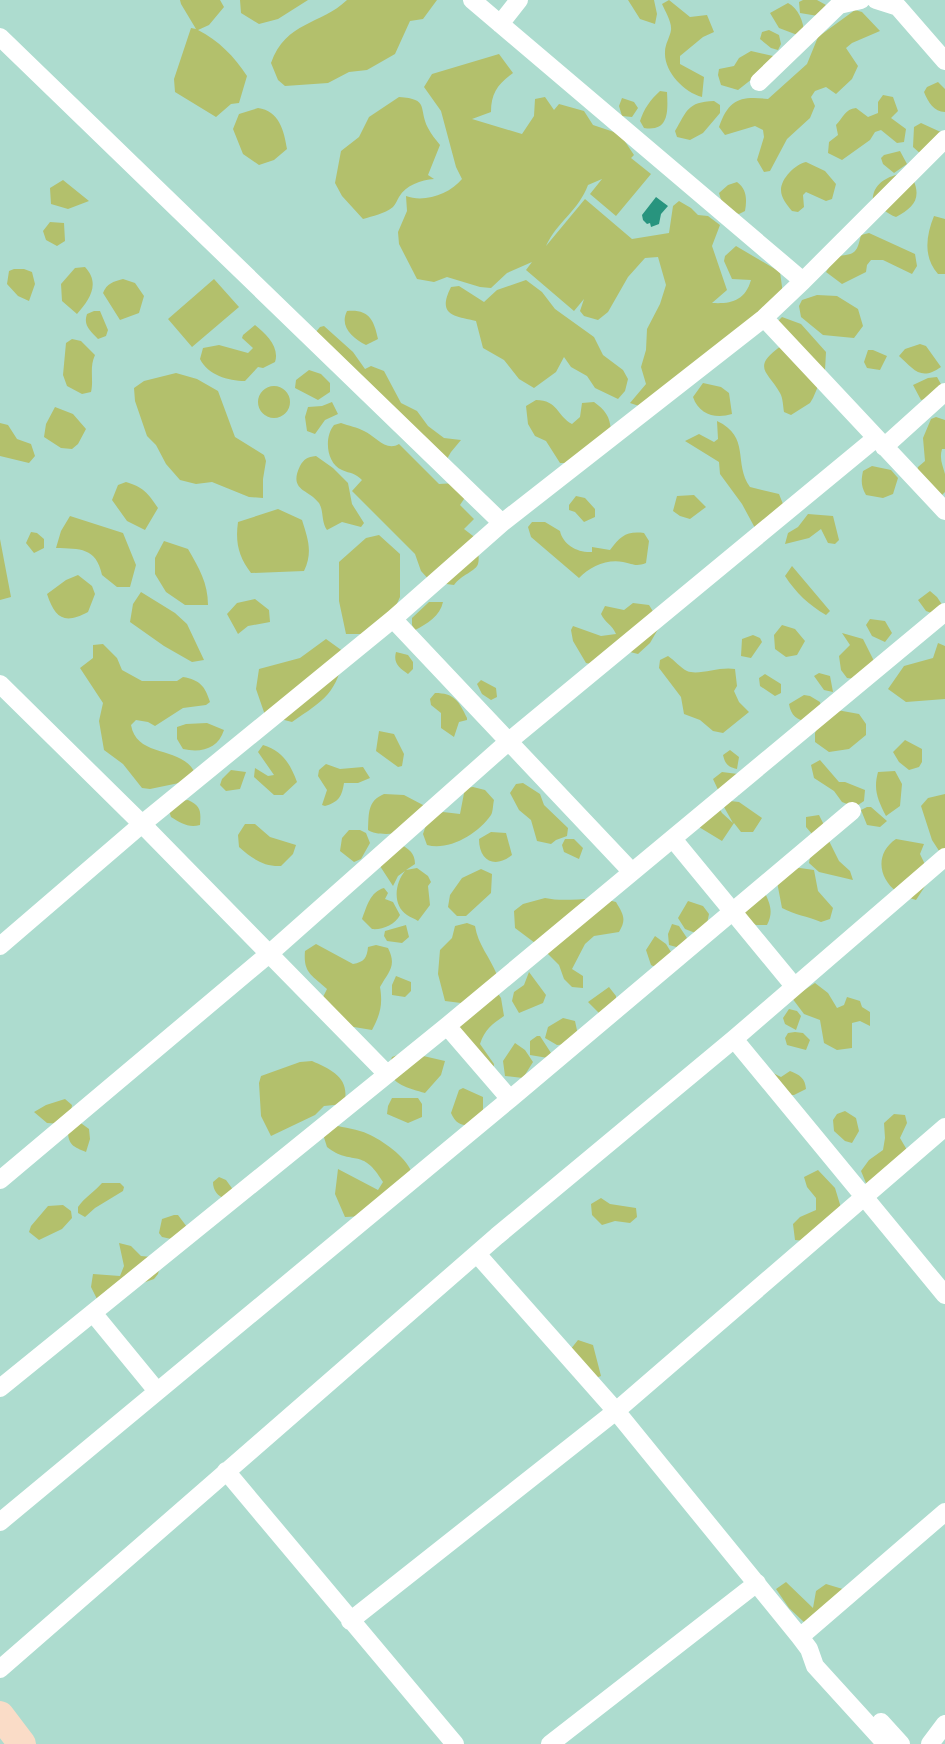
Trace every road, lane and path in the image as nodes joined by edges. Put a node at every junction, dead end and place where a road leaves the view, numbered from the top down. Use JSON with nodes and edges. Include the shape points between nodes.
{"nodes":[{"id":1,"x":472,"y":0,"type":"edge"},
{"id":2,"x":519,"y":0,"type":"edge"},
{"id":3,"x":861,"y":0,"type":"edge"},
{"id":4,"x":876,"y":0,"type":"edge"},
{"id":5,"x":500,"y":24,"type":"junction"},
{"id":6,"x":0,"y":37,"type":"edge"},
{"id":7,"x":945,"y":61,"type":"edge"},
{"id":8,"x":759,"y":82,"type":"dead end"},
{"id":9,"x":945,"y":139,"type":"edge"},
{"id":10,"x":803,"y":282,"type":"junction"},
{"id":11,"x":764,"y":318,"type":"junction"},
{"id":12,"x":945,"y":392,"type":"edge"},
{"id":13,"x":880,"y":442,"type":"junction"},
{"id":14,"x":945,"y":511,"type":"edge"},
{"id":15,"x":502,"y":523,"type":"junction"},
{"id":16,"x":945,"y":612,"type":"edge"},
{"id":17,"x":393,"y":619,"type":"junction"},
{"id":18,"x":0,"y":684,"type":"edge"},
{"id":19,"x":509,"y":741,"type":"junction"},
{"id":20,"x":852,"y":811,"type":"dead end"},
{"id":21,"x":142,"y":824,"type":"junction"},
{"id":22,"x":673,"y":839,"type":"junction"},
{"id":23,"x":945,"y":857,"type":"edge"},
{"id":24,"x":632,"y":872,"type":"junction"},
{"id":25,"x":733,"y":910,"type":"junction"},
{"id":26,"x":0,"y":946,"type":"edge"},
{"id":27,"x":270,"y":953,"type":"junction"},
{"id":28,"x":794,"y":986,"type":"junction"},
{"id":29,"x":446,"y":1026,"type":"junction"},
{"id":30,"x":734,"y":1039,"type":"junction"},
{"id":31,"x":387,"y":1074,"type":"junction"},
{"id":32,"x":510,"y":1099,"type":"junction"},
{"id":33,"x":945,"y":1127,"type":"edge"},
{"id":34,"x":0,"y":1180,"type":"edge"},
{"id":35,"x":864,"y":1198,"type":"junction"},
{"id":36,"x":477,"y":1254,"type":"junction"},
{"id":37,"x":945,"y":1295,"type":"edge"},
{"id":38,"x":93,"y":1313,"type":"junction"},
{"id":39,"x":0,"y":1388,"type":"edge"},
{"id":40,"x":157,"y":1391,"type":"junction"},
{"id":41,"x":616,"y":1411,"type":"junction"},
{"id":42,"x":226,"y":1470,"type":"junction"},
{"id":43,"x":945,"y":1512,"type":"edge"},
{"id":44,"x":0,"y":1522,"type":"edge"},
{"id":45,"x":757,"y":1583,"type":"junction"},
{"id":46,"x":350,"y":1621,"type":"junction"},
{"id":47,"x":805,"y":1643,"type":"junction"},
{"id":48,"x":0,"y":1670,"type":"edge"},
{"id":49,"x":0,"y":1715,"type":"edge"},
{"id":50,"x":945,"y":1724,"type":"edge"},
{"id":51,"x":22,"y":1744,"type":"edge"},
{"id":52,"x":455,"y":1744,"type":"edge"},
{"id":53,"x":550,"y":1744,"type":"edge"},
{"id":54,"x":886,"y":1744,"type":"edge"},
{"id":55,"x":901,"y":1744,"type":"edge"},
{"id":56,"x":930,"y":1744,"type":"edge"}],
"edges":[{"from":1,"to":5,"type":"street"},
{"from":2,"to":5,"type":"street"},
{"from":3,"to":8,"type":"street","via":[[839,5]]},
{"from":4,"to":7,"type":"street","via":[[898,7]]},
{"from":5,"to":10,"type":"street"},
{"from":6,"to":15,"type":"street"},
{"from":9,"to":10,"type":"street"},
{"from":10,"to":11,"type":"street"},
{"from":11,"to":13,"type":"street"},
{"from":11,"to":15,"type":"street"},
{"from":12,"to":13,"type":"street"},
{"from":13,"to":14,"type":"street"},
{"from":13,"to":19,"type":"street"},
{"from":15,"to":17,"type":"street"},
{"from":16,"to":22,"type":"street"},
{"from":17,"to":19,"type":"street"},
{"from":17,"to":21,"type":"street"},
{"from":18,"to":21,"type":"street"},
{"from":19,"to":24,"type":"street"},
{"from":19,"to":27,"type":"street"},
{"from":20,"to":25,"type":"street"},
{"from":21,"to":26,"type":"street"},
{"from":21,"to":27,"type":"street"},
{"from":22,"to":24,"type":"street"},
{"from":22,"to":25,"type":"street"},
{"from":23,"to":28,"type":"street"},
{"from":24,"to":29,"type":"street"},
{"from":25,"to":28,"type":"street"},
{"from":25,"to":32,"type":"street"},
{"from":27,"to":31,"type":"street"},
{"from":27,"to":34,"type":"street"},
{"from":28,"to":30,"type":"street"},
{"from":29,"to":31,"type":"street"},
{"from":29,"to":32,"type":"street"},
{"from":30,"to":35,"type":"street"},
{"from":30,"to":36,"type":"street"},
{"from":31,"to":38,"type":"street"},
{"from":32,"to":40,"type":"street"},
{"from":33,"to":35,"type":"street"},
{"from":35,"to":37,"type":"street"},
{"from":35,"to":41,"type":"street"},
{"from":36,"to":41,"type":"street"},
{"from":36,"to":42,"type":"street"},
{"from":38,"to":39,"type":"street"},
{"from":38,"to":40,"type":"street"},
{"from":40,"to":44,"type":"street"},
{"from":41,"to":45,"type":"street"},
{"from":41,"to":46,"type":"street"},
{"from":42,"to":46,"type":"street"},
{"from":42,"to":48,"type":"street"},
{"from":43,"to":47,"type":"street"},
{"from":45,"to":47,"type":"street"},
{"from":45,"to":53,"type":"street"},
{"from":46,"to":52,"type":"street"},
{"from":47,"to":54,"type":"street","via":[[815,1666]]},
{"from":47,"to":55,"type":"street","via":[[822,1657]]},
{"from":49,"to":51,"type":"main road"},
{"from":50,"to":56,"type":"street"}]}
